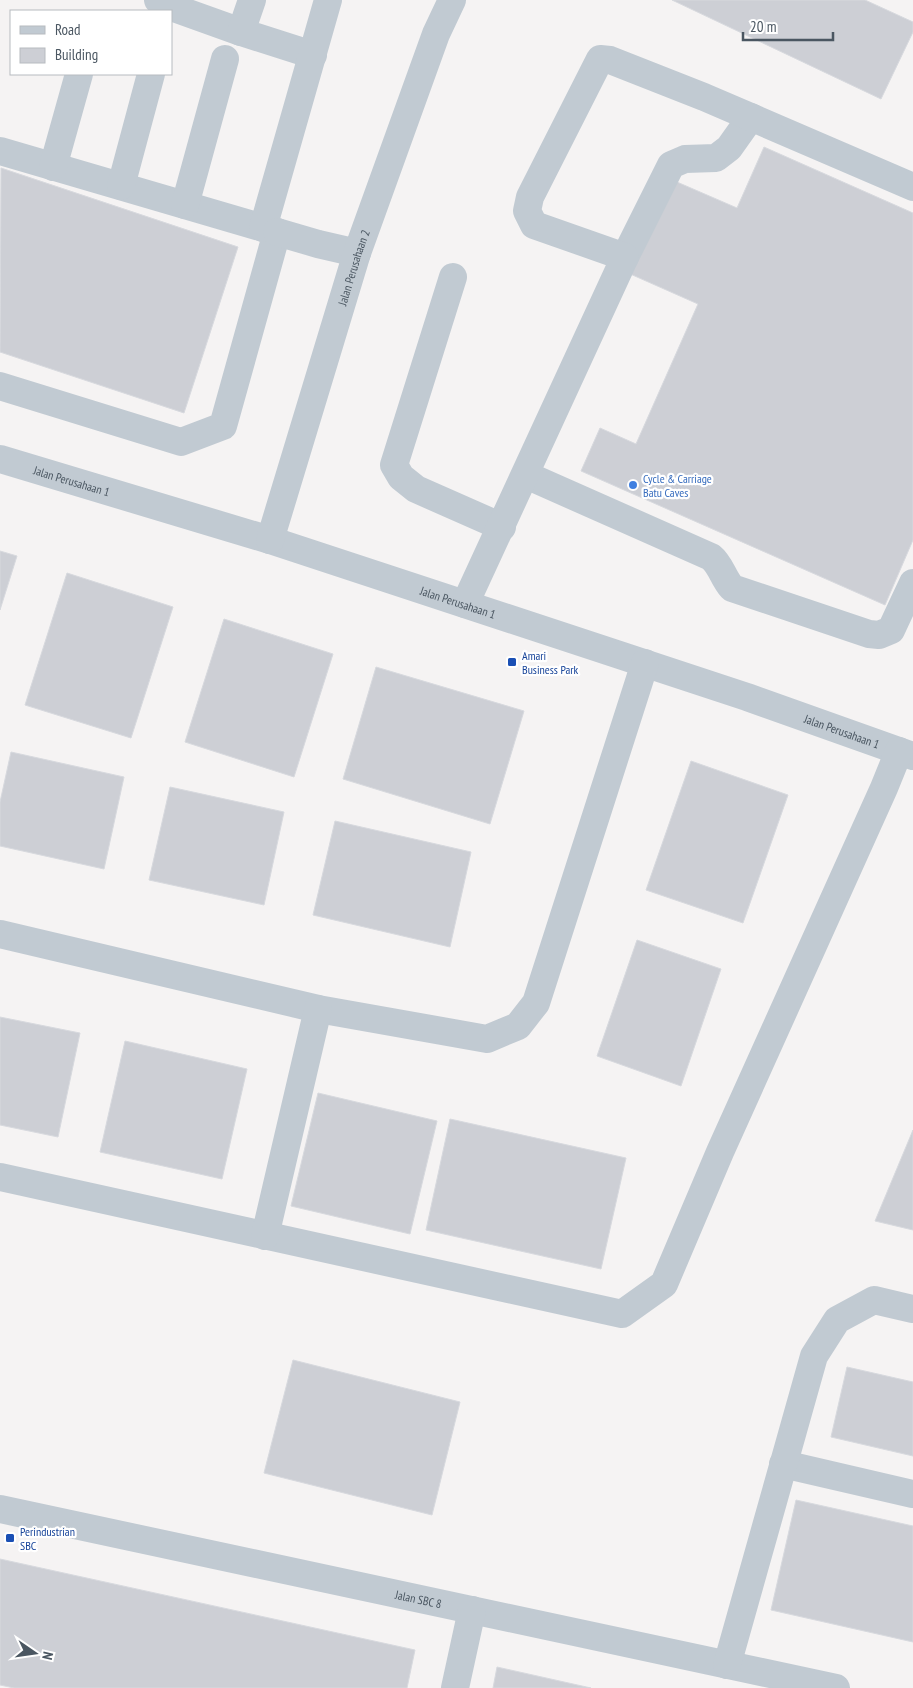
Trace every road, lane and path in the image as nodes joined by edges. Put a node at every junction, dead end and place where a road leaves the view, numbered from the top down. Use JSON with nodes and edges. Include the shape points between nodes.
{"nodes":[{"id":1,"x":158,"y":0,"type":"edge"},
{"id":2,"x":252,"y":0,"type":"edge"},
{"id":3,"x":328,"y":0,"type":"edge"},
{"id":4,"x":452,"y":0,"type":"edge"},
{"id":5,"x":241,"y":32,"type":"junction"},
{"id":6,"x":313,"y":55,"type":"junction"},
{"id":7,"x":225,"y":59,"type":"dead end"},
{"id":8,"x":79,"y":75,"type":"edge"},
{"id":9,"x":151,"y":75,"type":"edge"},
{"id":10,"x":751,"y":117,"type":"junction"},
{"id":11,"x":0,"y":151,"type":"edge"},
{"id":12,"x":53,"y":167,"type":"junction"},
{"id":13,"x":121,"y":186,"type":"junction"},
{"id":14,"x":913,"y":187,"type":"edge"},
{"id":15,"x":185,"y":205,"type":"junction"},
{"id":16,"x":270,"y":230,"type":"junction"},
{"id":17,"x":357,"y":253,"type":"junction"},
{"id":18,"x":625,"y":257,"type":"junction"},
{"id":19,"x":453,"y":276,"type":"dead end"},
{"id":20,"x":0,"y":386,"type":"edge"},
{"id":21,"x":0,"y":459,"type":"edge"},
{"id":22,"x":526,"y":475,"type":"junction"},
{"id":23,"x":502,"y":527,"type":"junction"},
{"id":24,"x":270,"y":540,"type":"junction"},
{"id":25,"x":913,"y":583,"type":"edge"},
{"id":26,"x":465,"y":604,"type":"junction"},
{"id":27,"x":645,"y":663,"type":"junction"},
{"id":28,"x":906,"y":753,"type":"edge"},
{"id":29,"x":0,"y":934,"type":"edge"},
{"id":30,"x":318,"y":1009,"type":"junction"},
{"id":31,"x":0,"y":1177,"type":"edge"},
{"id":32,"x":265,"y":1236,"type":"junction"},
{"id":33,"x":913,"y":1309,"type":"edge"},
{"id":34,"x":783,"y":1464,"type":"junction"},
{"id":35,"x":913,"y":1494,"type":"edge"},
{"id":36,"x":0,"y":1509,"type":"edge"},
{"id":37,"x":472,"y":1610,"type":"junction"},
{"id":38,"x":727,"y":1665,"type":"junction"},
{"id":39,"x":455,"y":1688,"type":"edge"},
{"id":40,"x":836,"y":1688,"type":"edge"}],
"edges":[{"from":1,"to":5,"type":"street"},
{"from":2,"to":5,"type":"street"},
{"from":3,"to":6,"type":"street"},
{"from":4,"to":17,"type":"street","name":"Jalan Perusahaan 2","via":[[436,34]]},
{"from":5,"to":6,"type":"street"},
{"from":6,"to":16,"type":"street"},
{"from":7,"to":15,"type":"street"},
{"from":8,"to":12,"type":"street"},
{"from":9,"to":13,"type":"street"},
{"from":10,"to":14,"type":"street"},
{"from":10,"to":18,"type":"street","via":[[729,148],[716,158],[685,159],[671,165]]},
{"from":10,"to":18,"type":"street","via":[[610,60],[600,59],[530,197],[527,211],[534,225]]},
{"from":11,"to":12,"type":"street"},
{"from":12,"to":13,"type":"street"},
{"from":13,"to":15,"type":"street"},
{"from":15,"to":16,"type":"street"},
{"from":16,"to":17,"type":"street"},
{"from":16,"to":20,"type":"street","via":[[223,426],[181,442]]},
{"from":17,"to":24,"type":"street","name":"Jalan Perusahaan 2"},
{"from":18,"to":22,"type":"street"},
{"from":19,"to":23,"type":"street","via":[[394,465],[401,477],[416,489]]},
{"from":21,"to":24,"type":"street","name":"Jalan Perusahaan 1"},
{"from":22,"to":23,"type":"street"},
{"from":22,"to":25,"type":"street","via":[[711,557],[732,588],[869,634],[879,635],[891,630]]},
{"from":23,"to":26,"type":"street"},
{"from":24,"to":26,"type":"street","name":"Jalan Perusahaan 1"},
{"from":26,"to":27,"type":"street","name":"Jalan Perusahaan 1"},
{"from":27,"to":28,"type":"street","name":"Jalan Perusahaan 1"},
{"from":27,"to":30,"type":"street","via":[[536,1003],[518,1026],[487,1039]]},
{"from":28,"to":32,"type":"street","via":[[884,788],[664,1284],[622,1314]]},
{"from":29,"to":30,"type":"street"},
{"from":30,"to":32,"type":"street"},
{"from":31,"to":32,"type":"street"},
{"from":33,"to":34,"type":"street","via":[[874,1300],[837,1320],[814,1356]]},
{"from":34,"to":35,"type":"street"},
{"from":34,"to":38,"type":"street"},
{"from":36,"to":37,"type":"street","name":"Jalan SBC 8"},
{"from":37,"to":38,"type":"street","name":"Jalan SBC 8"},
{"from":37,"to":39,"type":"street"},
{"from":38,"to":40,"type":"street","name":"Jalan SBC 8"}]}
